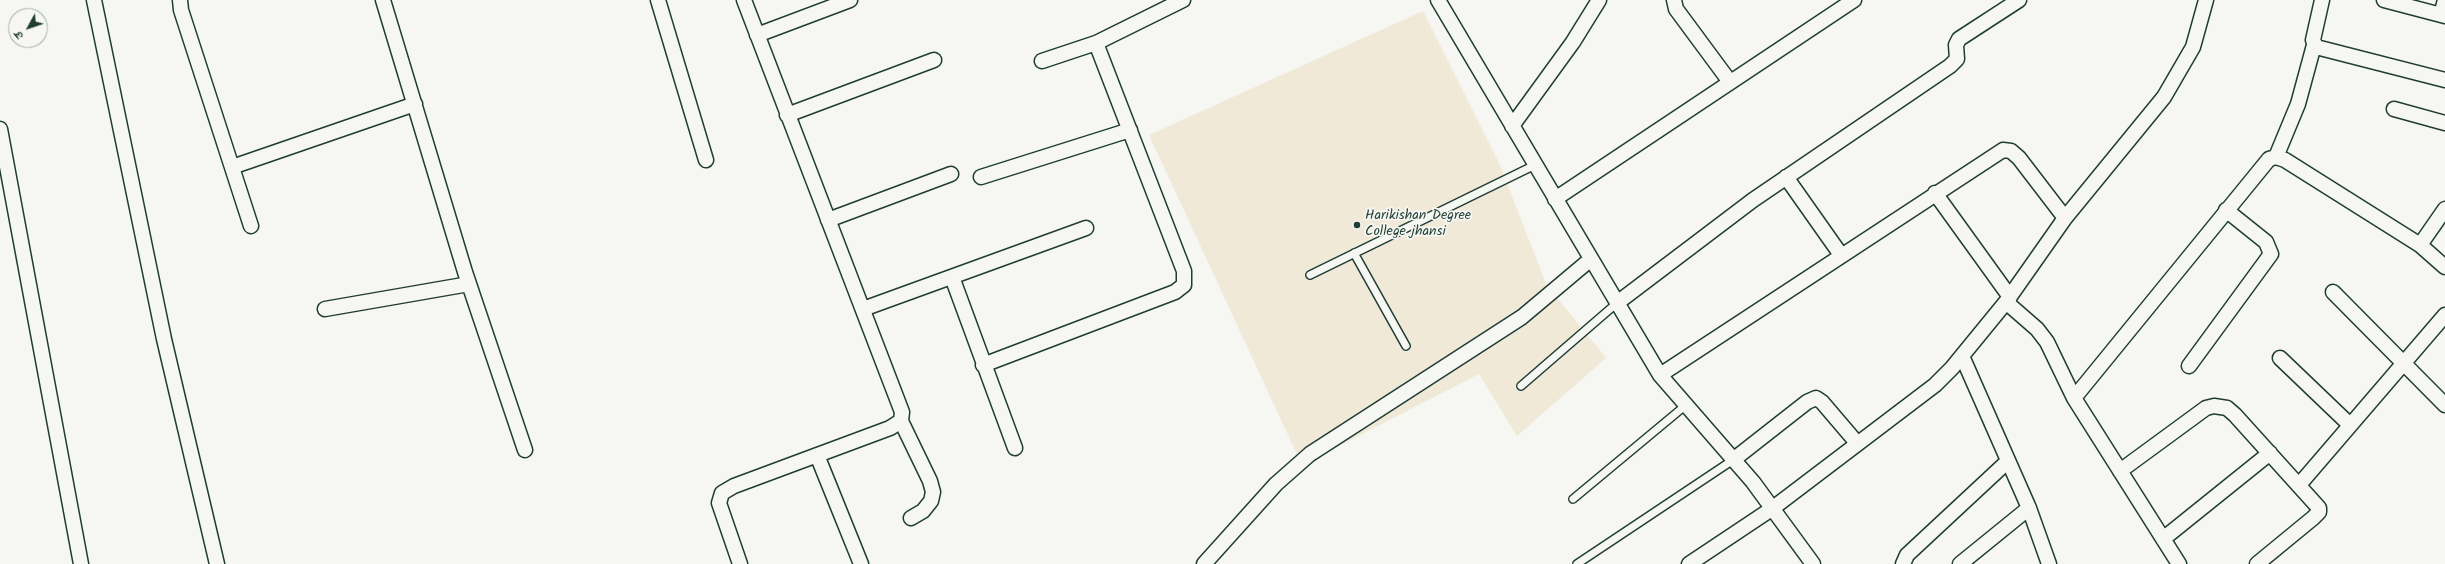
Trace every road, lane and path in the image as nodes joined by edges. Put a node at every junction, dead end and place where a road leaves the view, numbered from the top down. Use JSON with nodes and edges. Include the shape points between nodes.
{"nodes":[{"id":1,"x":94,"y":0,"type":"edge"},
{"id":2,"x":180,"y":0,"type":"edge"},
{"id":3,"x":383,"y":0,"type":"edge"},
{"id":4,"x":658,"y":0,"type":"edge"},
{"id":5,"x":744,"y":0,"type":"edge"},
{"id":6,"x":850,"y":0,"type":"edge"},
{"id":7,"x":1183,"y":0,"type":"edge"},
{"id":8,"x":1438,"y":0,"type":"edge"},
{"id":9,"x":1599,"y":0,"type":"edge"},
{"id":10,"x":1674,"y":0,"type":"edge"},
{"id":11,"x":1854,"y":0,"type":"edge"},
{"id":12,"x":2019,"y":0,"type":"edge"},
{"id":13,"x":2206,"y":0,"type":"edge"},
{"id":14,"x":2322,"y":0,"type":"edge"},
{"id":15,"x":2384,"y":0,"type":"edge"},
{"id":16,"x":2445,"y":0,"type":"edge"},
{"id":17,"x":2443,"y":16,"type":"edge"},
{"id":18,"x":756,"y":35,"type":"junction"},
{"id":19,"x":1096,"y":42,"type":"junction"},
{"id":20,"x":2314,"y":45,"type":"junction"},
{"id":21,"x":934,"y":60,"type":"dead end"},
{"id":22,"x":1042,"y":61,"type":"dead end"},
{"id":23,"x":2445,"y":80,"type":"edge"},
{"id":24,"x":1730,"y":82,"type":"junction"},
{"id":25,"x":414,"y":104,"type":"junction"},
{"id":26,"x":2394,"y":109,"type":"dead end"},
{"id":27,"x":787,"y":115,"type":"junction"},
{"id":28,"x":2445,"y":122,"type":"edge"},
{"id":29,"x":1512,"y":126,"type":"junction"},
{"id":30,"x":0,"y":129,"type":"edge"},
{"id":31,"x":1130,"y":130,"type":"junction"},
{"id":32,"x":2276,"y":157,"type":"junction"},
{"id":33,"x":706,"y":160,"type":"dead end"},
{"id":34,"x":1535,"y":165,"type":"junction"},
{"id":35,"x":232,"y":167,"type":"junction"},
{"id":36,"x":951,"y":174,"type":"dead end"},
{"id":37,"x":981,"y":177,"type":"dead end"},
{"id":38,"x":1786,"y":177,"type":"junction"},
{"id":39,"x":1935,"y":193,"type":"junction"},
{"id":40,"x":1555,"y":198,"type":"junction"},
{"id":41,"x":2445,"y":209,"type":"edge"},
{"id":42,"x":2226,"y":210,"type":"junction"},
{"id":43,"x":2065,"y":218,"type":"junction"},
{"id":44,"x":828,"y":220,"type":"junction"},
{"id":45,"x":251,"y":226,"type":"dead end"},
{"id":46,"x":1086,"y":228,"type":"dead end"},
{"id":47,"x":2420,"y":245,"type":"junction"},
{"id":48,"x":1354,"y":253,"type":"junction"},
{"id":49,"x":1841,"y":255,"type":"junction"},
{"id":50,"x":1591,"y":260,"type":"junction"},
{"id":51,"x":2445,"y":266,"type":"edge"},
{"id":52,"x":1310,"y":275,"type":"dead end"},
{"id":53,"x":952,"y":278,"type":"junction"},
{"id":54,"x":469,"y":284,"type":"junction"},
{"id":55,"x":2333,"y":292,"type":"dead end"},
{"id":56,"x":2008,"y":300,"type":"junction"},
{"id":57,"x":1617,"y":303,"type":"junction"},
{"id":58,"x":325,"y":309,"type":"dead end"},
{"id":59,"x":863,"y":309,"type":"junction"},
{"id":60,"x":2445,"y":316,"type":"edge"},
{"id":61,"x":1406,"y":346,"type":"dead end"},
{"id":62,"x":1962,"y":356,"type":"junction"},
{"id":63,"x":2280,"y":358,"type":"dead end"},
{"id":64,"x":2404,"y":363,"type":"junction"},
{"id":65,"x":983,"y":365,"type":"junction"},
{"id":66,"x":2189,"y":366,"type":"dead end"},
{"id":67,"x":1660,"y":375,"type":"junction"},
{"id":68,"x":1521,"y":386,"type":"dead end"},
{"id":69,"x":2074,"y":398,"type":"junction"},
{"id":70,"x":1686,"y":405,"type":"junction"},
{"id":71,"x":2445,"y":405,"type":"edge"},
{"id":72,"x":901,"y":421,"type":"junction"},
{"id":73,"x":2350,"y":425,"type":"junction"},
{"id":74,"x":1856,"y":443,"type":"junction"},
{"id":75,"x":1015,"y":448,"type":"dead end"},
{"id":76,"x":525,"y":450,"type":"dead end"},
{"id":77,"x":2270,"y":453,"type":"junction"},
{"id":78,"x":817,"y":455,"type":"junction"},
{"id":79,"x":1733,"y":460,"type":"junction"},
{"id":80,"x":2008,"y":461,"type":"junction"},
{"id":81,"x":2120,"y":472,"type":"junction"},
{"id":82,"x":2299,"y":484,"type":"junction"},
{"id":83,"x":1573,"y":499,"type":"dead end"},
{"id":84,"x":1773,"y":508,"type":"junction"},
{"id":85,"x":2029,"y":508,"type":"junction"},
{"id":86,"x":911,"y":518,"type":"dead end"},
{"id":87,"x":2163,"y":539,"type":"junction"},
{"id":88,"x":2177,"y":563,"type":"edge"},
{"id":89,"x":81,"y":564,"type":"edge"},
{"id":90,"x":217,"y":564,"type":"edge"},
{"id":91,"x":740,"y":564,"type":"edge"},
{"id":92,"x":861,"y":564,"type":"edge"},
{"id":93,"x":1204,"y":564,"type":"edge"},
{"id":94,"x":1577,"y":564,"type":"edge"},
{"id":95,"x":1689,"y":564,"type":"edge"},
{"id":96,"x":1813,"y":564,"type":"edge"},
{"id":97,"x":1904,"y":564,"type":"edge"},
{"id":98,"x":1960,"y":564,"type":"edge"},
{"id":99,"x":2049,"y":564,"type":"edge"},
{"id":100,"x":2257,"y":564,"type":"edge"}],
"edges":[{"from":1,"to":90,"type":"street","via":[[164,339]]},
{"from":2,"to":35,"type":"street","via":[[181,10]]},
{"from":3,"to":25,"type":"street"},
{"from":4,"to":33,"type":"street"},
{"from":5,"to":18,"type":"street"},
{"from":6,"to":18,"type":"street"},
{"from":7,"to":19,"type":"street"},
{"from":8,"to":29,"type":"street"},
{"from":9,"to":29,"type":"street","via":[[1573,42]]},
{"from":10,"to":24,"type":"street","via":[[1676,9]]},
{"from":11,"to":24,"type":"street"},
{"from":12,"to":38,"type":"street","via":[[1959,39],[1956,45],[1957,59],[1950,66]]},
{"from":13,"to":43,"type":"street","via":[[2193,47],[2164,96]]},
{"from":14,"to":20,"type":"street"},
{"from":15,"to":17,"type":"street"},
{"from":16,"to":17,"type":"street"},
{"from":18,"to":27,"type":"street"},
{"from":19,"to":22,"type":"street"},
{"from":19,"to":31,"type":"street"},
{"from":20,"to":23,"type":"street"},
{"from":20,"to":32,"type":"street","via":[[2298,104]]},
{"from":21,"to":27,"type":"street"},
{"from":24,"to":40,"type":"street"},
{"from":25,"to":35,"type":"street"},
{"from":25,"to":54,"type":"street"},
{"from":26,"to":28,"type":"street"},
{"from":27,"to":44,"type":"street"},
{"from":29,"to":34,"type":"street"},
{"from":30,"to":89,"type":"street"},
{"from":31,"to":37,"type":"street"},
{"from":31,"to":65,"type":"street","via":[[1184,271],[1184,285],[1175,292]]},
{"from":32,"to":42,"type":"street","via":[[2263,163]]},
{"from":32,"to":47,"type":"street","via":[[2285,160]]},
{"from":34,"to":40,"type":"street"},
{"from":34,"to":48,"type":"lane"},
{"from":35,"to":45,"type":"street"},
{"from":36,"to":44,"type":"street"},
{"from":38,"to":49,"type":"street"},
{"from":38,"to":57,"type":"street","via":[[1702,237]]},
{"from":39,"to":43,"type":"street","via":[[2004,150],[2011,151]]},
{"from":39,"to":49,"type":"street"},
{"from":39,"to":56,"type":"street"},
{"from":40,"to":50,"type":"street"},
{"from":41,"to":47,"type":"street"},
{"from":42,"to":66,"type":"street","via":[[2266,242],[2271,254]]},
{"from":42,"to":69,"type":"street"},
{"from":43,"to":56,"type":"street"},
{"from":44,"to":59,"type":"street"},
{"from":46,"to":53,"type":"street"},
{"from":47,"to":51,"type":"street"},
{"from":48,"to":52,"type":"lane"},
{"from":48,"to":61,"type":"lane"},
{"from":49,"to":67,"type":"street"},
{"from":50,"to":57,"type":"street"},
{"from":50,"to":93,"type":"street","via":[[1516,321],[1310,454],[1276,484]]},
{"from":53,"to":59,"type":"street"},
{"from":53,"to":65,"type":"street"},
{"from":54,"to":58,"type":"street"},
{"from":54,"to":76,"type":"street"},
{"from":55,"to":64,"type":"street"},
{"from":56,"to":62,"type":"street"},
{"from":56,"to":69,"type":"street","via":[[2047,342]]},
{"from":57,"to":67,"type":"street"},
{"from":57,"to":68,"type":"lane"},
{"from":59,"to":72,"type":"street","via":[[902,412]]},
{"from":60,"to":64,"type":"street"},
{"from":62,"to":74,"type":"street","via":[[1934,385]]},
{"from":62,"to":80,"type":"street"},
{"from":63,"to":73,"type":"street"},
{"from":64,"to":71,"type":"street"},
{"from":64,"to":73,"type":"street"},
{"from":65,"to":75,"type":"street"},
{"from":67,"to":70,"type":"street"},
{"from":69,"to":81,"type":"street"},
{"from":70,"to":79,"type":"street"},
{"from":70,"to":83,"type":"lane"},
{"from":72,"to":78,"type":"street","via":[[890,428]]},
{"from":72,"to":86,"type":"street","via":[[933,492],[931,501],[923,511]]},
{"from":73,"to":82,"type":"street"},
{"from":74,"to":79,"type":"street","via":[[1816,398],[1807,402]]},
{"from":74,"to":84,"type":"street"},
{"from":77,"to":81,"type":"street","via":[[2227,408],[2214,406],[2206,408]]},
{"from":77,"to":82,"type":"street"},
{"from":77,"to":87,"type":"street"},
{"from":78,"to":91,"type":"street","via":[[734,486],[722,493],[719,503]]},
{"from":78,"to":92,"type":"street"},
{"from":79,"to":84,"type":"street"},
{"from":79,"to":94,"type":"lane"},
{"from":80,"to":85,"type":"street"},
{"from":80,"to":97,"type":"street","via":[[1907,555]]},
{"from":81,"to":87,"type":"street"},
{"from":82,"to":100,"type":"street","via":[[2317,504],[2319,512]]},
{"from":84,"to":95,"type":"street"},
{"from":84,"to":96,"type":"street"},
{"from":85,"to":98,"type":"street"},
{"from":85,"to":99,"type":"street"},
{"from":87,"to":88,"type":"street"}]}
